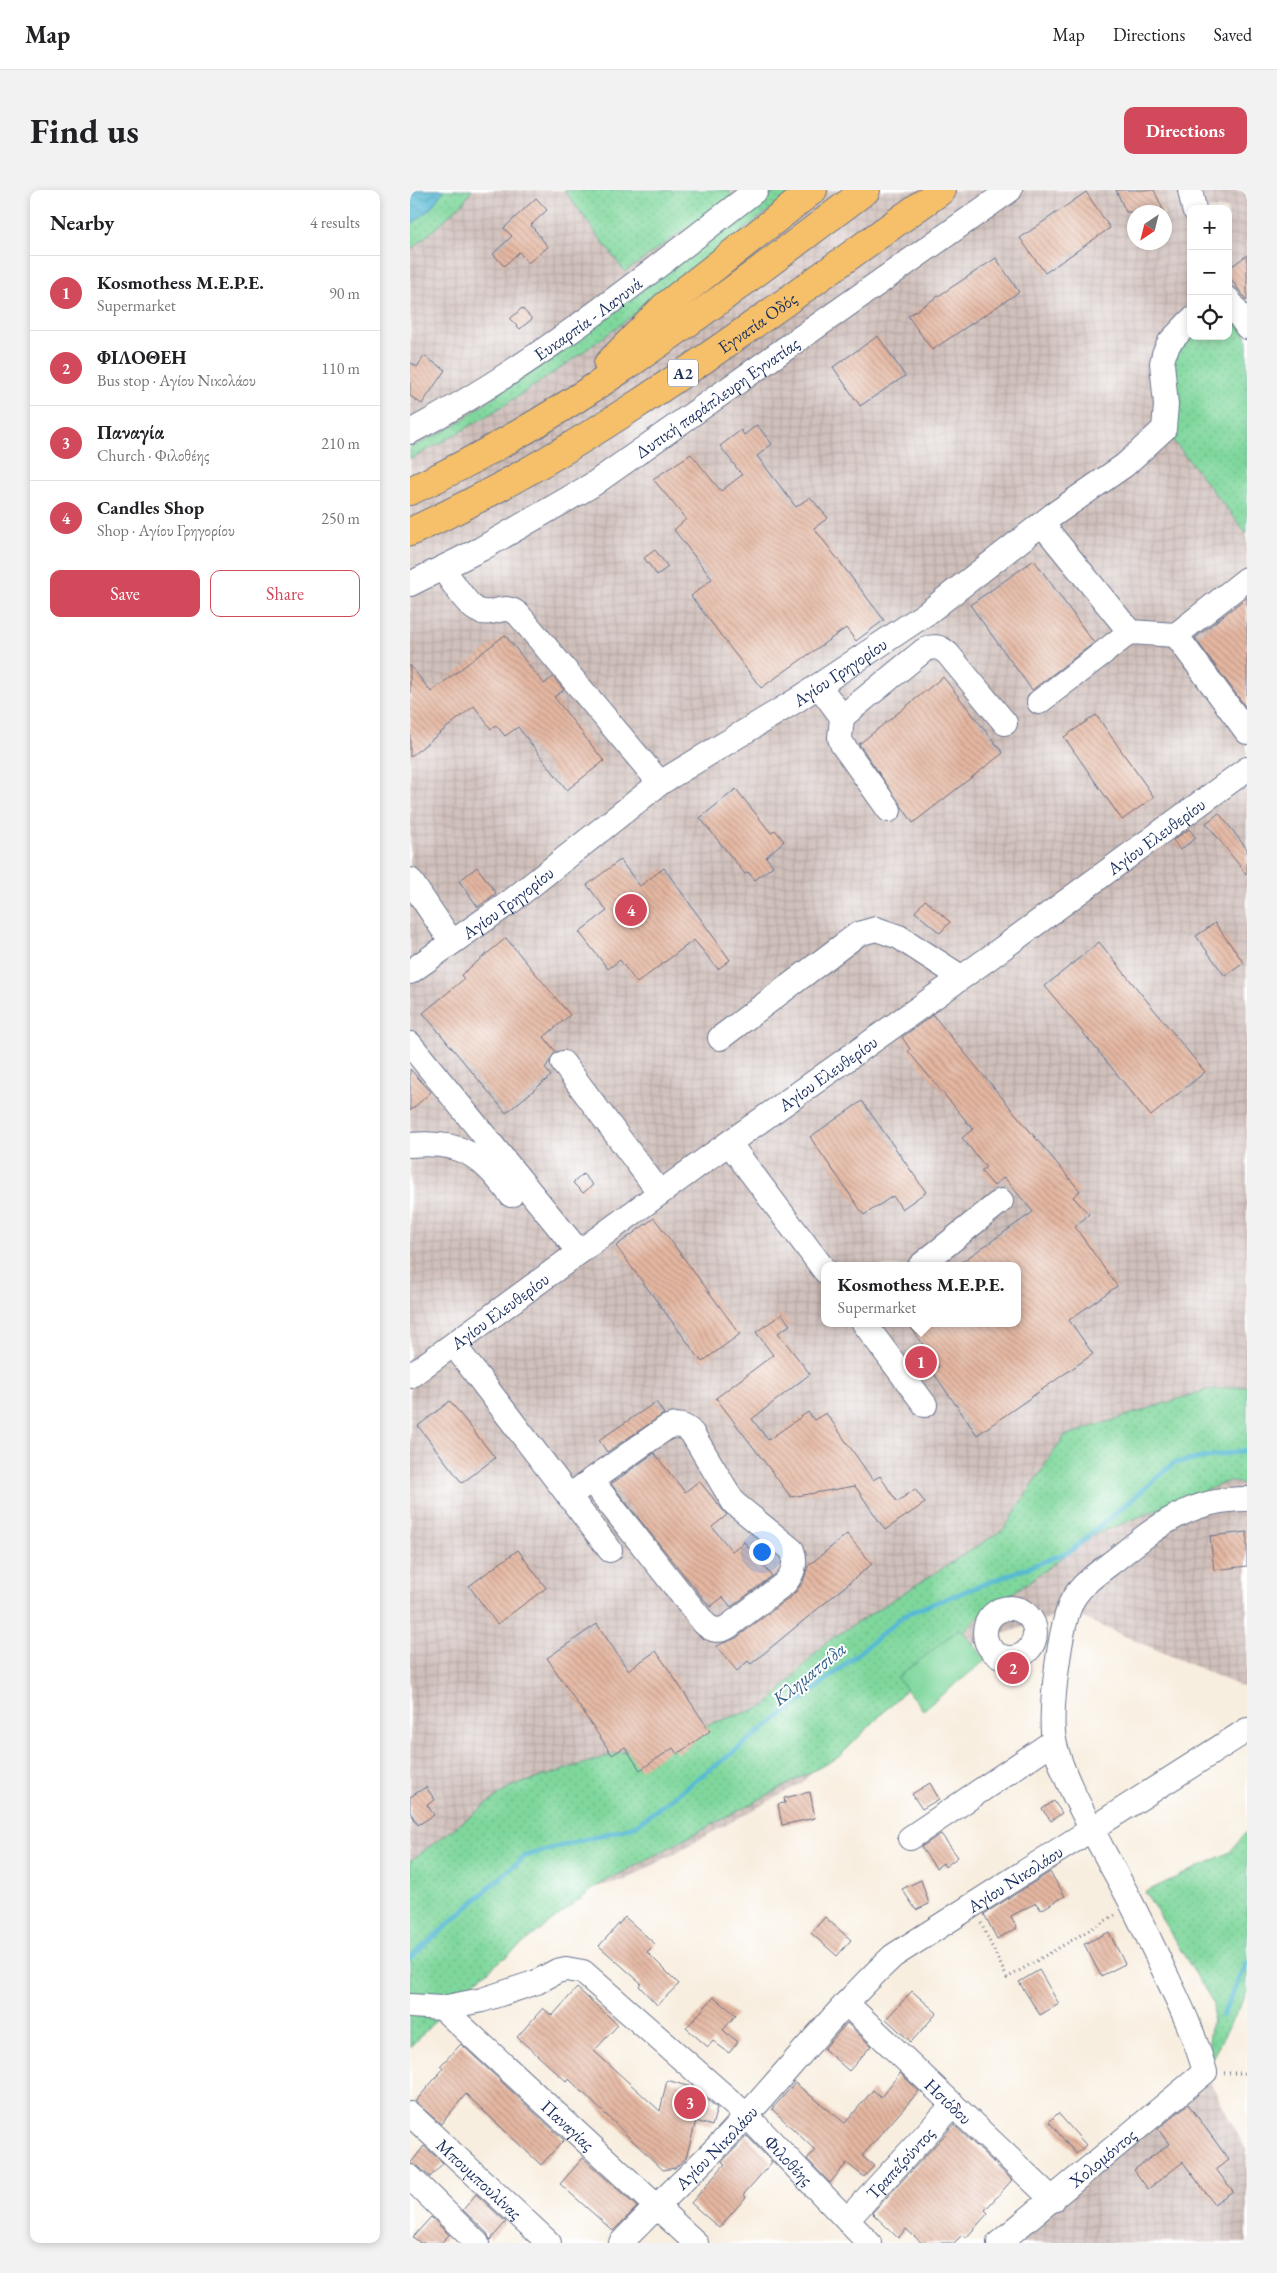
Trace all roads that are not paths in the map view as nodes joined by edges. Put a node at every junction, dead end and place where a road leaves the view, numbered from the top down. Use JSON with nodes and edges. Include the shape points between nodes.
{"nodes":[{"id":1,"x":756,"y":190,"type":"edge"},
{"id":2,"x":813,"y":190,"type":"edge"},
{"id":3,"x":866,"y":190,"type":"edge"},
{"id":4,"x":942,"y":190,"type":"edge"},
{"id":5,"x":1010,"y":190,"type":"edge"},
{"id":6,"x":1190,"y":190,"type":"edge"},
{"id":7,"x":1193,"y":205,"type":"edge"},
{"id":8,"x":1232,"y":305,"type":"edge"},
{"id":9,"x":1187,"y":324,"type":"edge"},
{"id":10,"x":1247,"y":327,"type":"edge"},
{"id":11,"x":574,"y":399,"type":"junction"},
{"id":12,"x":410,"y":432,"type":"edge"},
{"id":13,"x":410,"y":491,"type":"edge"},
{"id":14,"x":1042,"y":524,"type":"junction"},
{"id":15,"x":410,"y":532,"type":"edge"},
{"id":16,"x":443,"y":569,"type":"junction"},
{"id":17,"x":1247,"y":579,"type":"edge"},
{"id":18,"x":410,"y":584,"type":"edge"},
{"id":19,"x":1130,"y":632,"type":"junction"},
{"id":20,"x":1176,"y":635,"type":"junction"},
{"id":21,"x":819,"y":686,"type":"junction"},
{"id":22,"x":1039,"y":702,"type":"dead end"},
{"id":23,"x":842,"y":717,"type":"junction"},
{"id":24,"x":1006,"y":724,"type":"dead end"},
{"id":25,"x":1247,"y":732,"type":"edge"},
{"id":26,"x":1247,"y":769,"type":"edge"},
{"id":27,"x":660,"y":783,"type":"junction"},
{"id":28,"x":889,"y":810,"type":"dead end"},
{"id":29,"x":410,"y":880,"type":"edge"},
{"id":30,"x":452,"y":941,"type":"junction"},
{"id":31,"x":410,"y":972,"type":"edge"},
{"id":32,"x":962,"y":977,"type":"junction"},
{"id":33,"x":720,"y":1038,"type":"dead end"},
{"id":34,"x":410,"y":1044,"type":"edge"},
{"id":35,"x":563,"y":1063,"type":"dead end"},
{"id":36,"x":729,"y":1143,"type":"junction"},
{"id":37,"x":410,"y":1145,"type":"edge"},
{"id":38,"x":660,"y":1193,"type":"junction"},
{"id":39,"x":1000,"y":1201,"type":"dead end"},
{"id":40,"x":579,"y":1252,"type":"junction"},
{"id":41,"x":925,"y":1262,"type":"edge"},
{"id":42,"x":821,"y":1266,"type":"edge"},
{"id":43,"x":867,"y":1327,"type":"edge"},
{"id":44,"x":454,"y":1345,"type":"junction"},
{"id":45,"x":410,"y":1376,"type":"edge"},
{"id":46,"x":925,"y":1405,"type":"dead end"},
{"id":47,"x":591,"y":1480,"type":"junction"},
{"id":48,"x":569,"y":1496,"type":"junction"},
{"id":49,"x":1247,"y":1499,"type":"edge"},
{"id":50,"x":610,"y":1550,"type":"dead end"},
{"id":51,"x":1034,"y":1639,"type":"dead end"},
{"id":52,"x":1060,"y":1639,"type":"junction"},
{"id":53,"x":1247,"y":1730,"type":"edge"},
{"id":54,"x":1054,"y":1741,"type":"junction"},
{"id":55,"x":1092,"y":1830,"type":"junction"},
{"id":56,"x":910,"y":1838,"type":"dead end"},
{"id":57,"x":846,"y":2003,"type":"junction"},
{"id":58,"x":411,"y":2006,"type":"edge"},
{"id":59,"x":442,"y":2008,"type":"junction"},
{"id":60,"x":953,"y":2105,"type":"junction"},
{"id":61,"x":410,"y":2114,"type":"edge"},
{"id":62,"x":746,"y":2115,"type":"junction"},
{"id":63,"x":410,"y":2177,"type":"edge"},
{"id":64,"x":1052,"y":2200,"type":"junction"},
{"id":65,"x":656,"y":2206,"type":"junction"},
{"id":66,"x":847,"y":2220,"type":"junction"},
{"id":67,"x":477,"y":2243,"type":"edge"},
{"id":68,"x":549,"y":2243,"type":"edge"},
{"id":69,"x":621,"y":2243,"type":"edge"},
{"id":70,"x":696,"y":2243,"type":"edge"},
{"id":71,"x":869,"y":2243,"type":"edge"},
{"id":72,"x":1000,"y":2243,"type":"edge"}],
"edges":[{"from":1,"to":12,"type":"street","name":"Ευκαρπία - Λαγυνά","via":[[564,336],[489,386]]},
{"from":2,"to":11,"type":"highway","via":[[664,307]]},
{"from":3,"to":11,"type":"highway","number":"Α2","via":[[674,335]]},
{"from":4,"to":15,"type":"highway","name":"Εγνατία Οδός","number":"Α2","via":[[647,398],[499,488]]},
{"from":5,"to":16,"type":"street","name":"Δυτική παράπλευρη Εγνατίας","via":[[592,484]]},
{"from":6,"to":7,"type":"street"},
{"from":8,"to":10,"type":"street"},
{"from":9,"to":14,"type":"street","name":"Αγίου Γρηγορίου","via":[[1169,343],[1162,363],[1166,405],[1164,429],[1125,465]]},
{"from":11,"to":13,"type":"highway","number":"Α2","via":[[515,437]]},
{"from":14,"to":19,"type":"street"},
{"from":14,"to":21,"type":"street","name":"Αγίου Γρηγορίου","via":[[927,613]]},
{"from":16,"to":18,"type":"street","name":"Δυτική παράπλευρη Εγνατίας"},
{"from":16,"to":27,"type":"street","via":[[475,609],[486,613],[504,608],[519,615]]},
{"from":17,"to":20,"type":"street"},
{"from":19,"to":20,"type":"street"},
{"from":19,"to":22,"type":"street"},
{"from":20,"to":25,"type":"street"},
{"from":21,"to":23,"type":"street"},
{"from":21,"to":27,"type":"street","name":"Αγίου Γρηγορίου"},
{"from":23,"to":24,"type":"street","via":[[923,651],[939,647]]},
{"from":23,"to":28,"type":"street","via":[[842,744]]},
{"from":26,"to":32,"type":"street","name":"Αγίου Ελευθερίου"},
{"from":27,"to":30,"type":"street","name":"Αγίου Γρηγορίου","via":[[510,902]]},
{"from":29,"to":30,"type":"street"},
{"from":30,"to":31,"type":"street","name":"Αγίου Γρηγορίου"},
{"from":32,"to":33,"type":"street","via":[[899,937],[876,929],[858,934]]},
{"from":32,"to":36,"type":"street","name":"Αγίου Ελευθερίου"},
{"from":34,"to":40,"type":"street"},
{"from":35,"to":38,"type":"street"},
{"from":36,"to":38,"type":"street","name":"Αγίου Ελευθερίου"},
{"from":36,"to":42,"type":"street"},
{"from":37,"to":40,"type":"street","via":[[446,1144],[475,1158],[495,1174],[541,1229]]},
{"from":38,"to":40,"type":"street","name":"Αγίου Ελευθερίου"},
{"from":39,"to":41,"type":"street"},
{"from":40,"to":44,"type":"street","name":"Αγίου Ελευθερίου"},
{"from":43,"to":46,"type":"street"},
{"from":44,"to":45,"type":"street","name":"Αγίου Ελευθερίου"},
{"from":44,"to":48,"type":"street"},
{"from":47,"to":47,"type":"street","via":[[671,1425],[683,1426],[692,1433],[735,1504],[792,1550],[791,1575],[729,1626],[713,1630],[704,1623]]},
{"from":47,"to":48,"type":"street"},
{"from":48,"to":50,"type":"street"},
{"from":49,"to":52,"type":"street","via":[[1208,1502],[1165,1521],[1084,1585],[1073,1600]]},
{"from":51,"to":52,"type":"street"},
{"from":52,"to":54,"type":"street","via":[[1052,1719]]},
{"from":53,"to":55,"type":"street","name":"Αγίου Νικολάου"},
{"from":54,"to":55,"type":"street"},
{"from":54,"to":56,"type":"street"},
{"from":55,"to":57,"type":"street","name":"Αγίου Νικολάου","via":[[893,1956]]},
{"from":55,"to":64,"type":"street","name":"Χολομόντος","via":[[1133,1905],[1196,2037],[1205,2072]]},
{"from":57,"to":60,"type":"street","name":"Ησιόδου"},
{"from":57,"to":62,"type":"street","name":"Αγίου Νικολάου"},
{"from":58,"to":59,"type":"street","name":"Φιλοθέης"},
{"from":59,"to":62,"type":"street","name":"Φιλοθέης","via":[[482,2000],[566,1969],[583,1972]]},
{"from":59,"to":65,"type":"street","name":"Παναγίας"},
{"from":60,"to":64,"type":"street","name":"Ησιόδου"},
{"from":60,"to":66,"type":"street","name":"Τραπεζούντος"},
{"from":61,"to":68,"type":"street","name":"Μπουμπουλίνας"},
{"from":62,"to":65,"type":"street","name":"Αγίου Νικολάου"},
{"from":62,"to":66,"type":"street","name":"Φιλοθέης"},
{"from":63,"to":67,"type":"street"},
{"from":64,"to":72,"type":"street","name":"Χολομόντος"},
{"from":65,"to":69,"type":"street","name":"Αγίου Νικολάου"},
{"from":65,"to":70,"type":"street","name":"Παναγίας"},
{"from":66,"to":71,"type":"street","name":"Φιλοθέης"}]}
